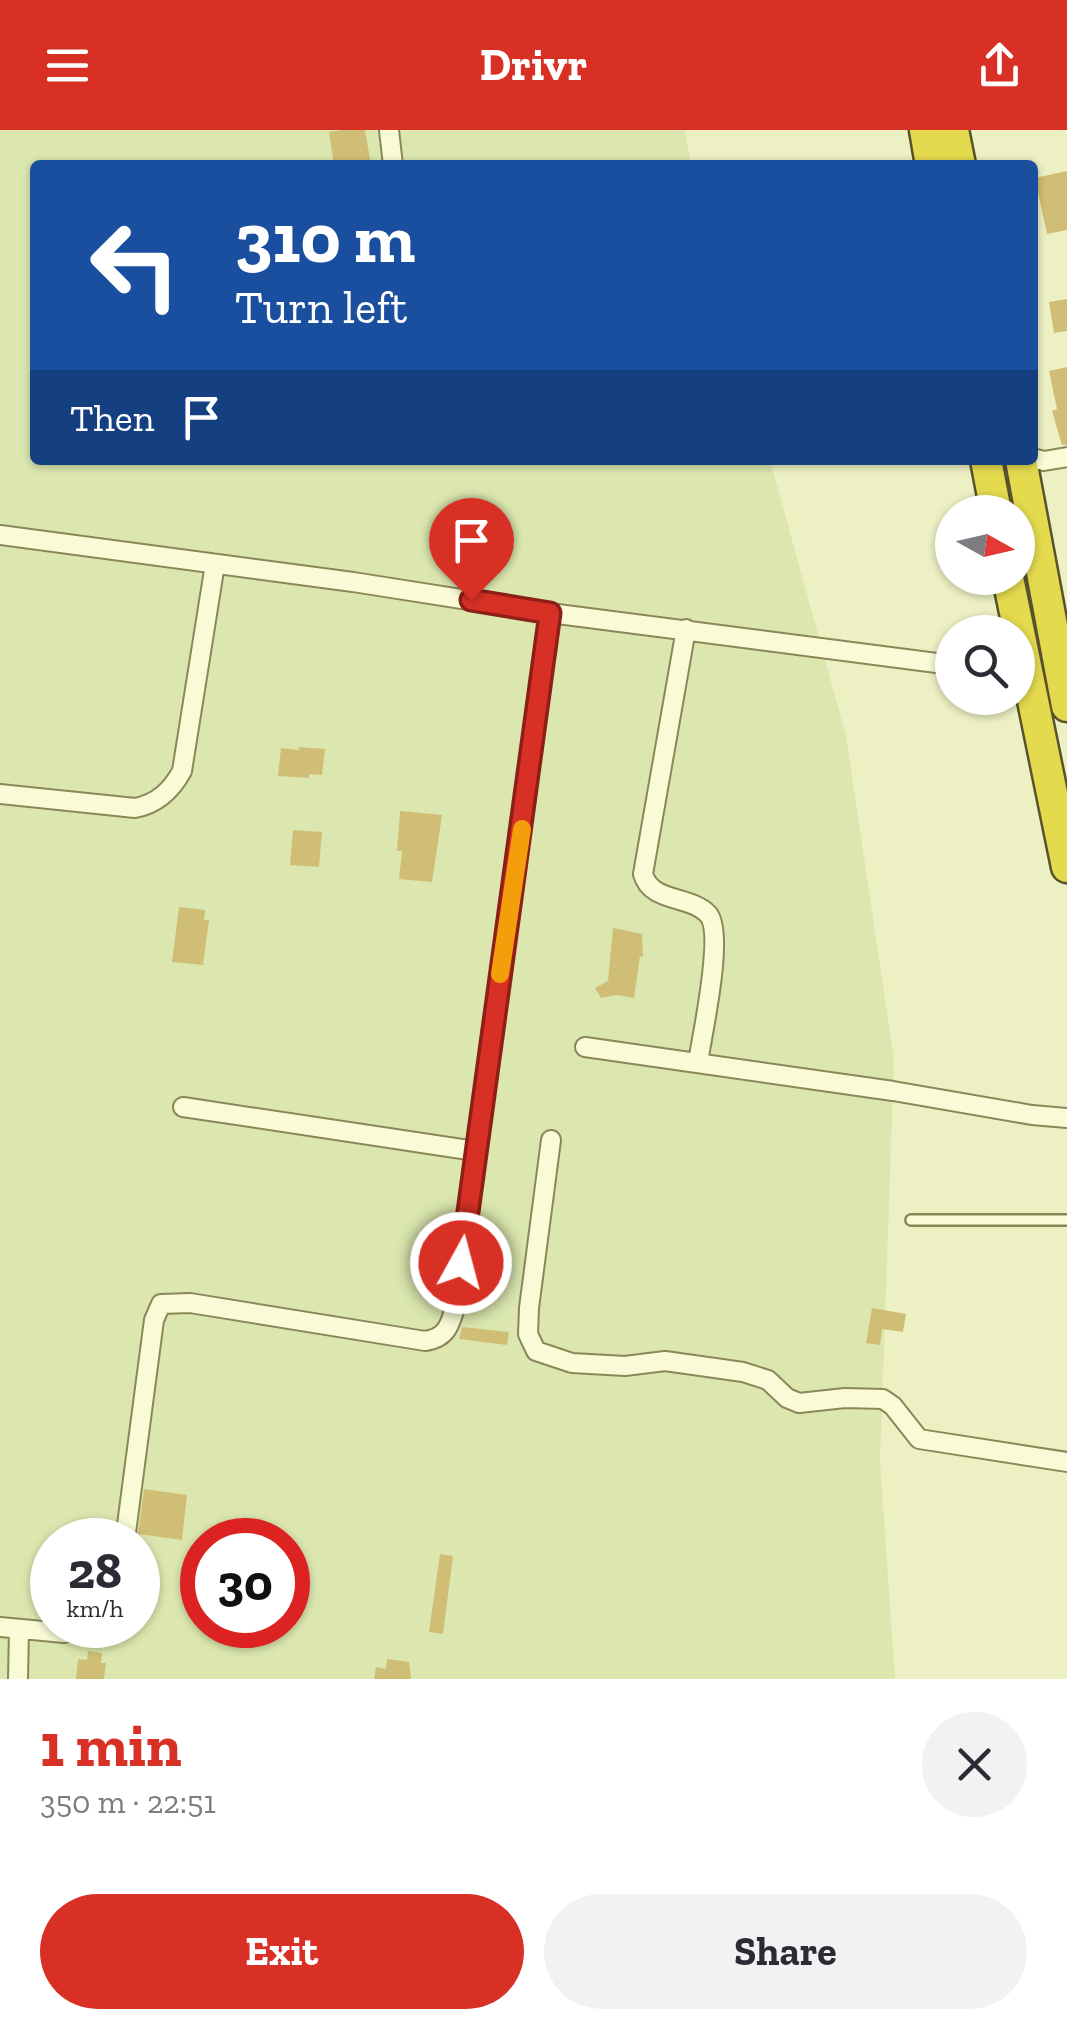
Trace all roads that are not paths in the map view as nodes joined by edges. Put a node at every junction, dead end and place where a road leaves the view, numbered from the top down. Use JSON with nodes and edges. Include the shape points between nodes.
{"nodes":[{"id":1,"x":389,"y":130,"type":"edge"},
{"id":2,"x":924,"y":130,"type":"edge"},
{"id":3,"x":953,"y":130,"type":"edge"},
{"id":4,"x":392,"y":160,"type":"edge"},
{"id":5,"x":930,"y":160,"type":"edge"},
{"id":6,"x":959,"y":160,"type":"edge"},
{"id":7,"x":1067,"y":456,"type":"edge"},
{"id":8,"x":1038,"y":460,"type":"edge"},
{"id":9,"x":987,"y":465,"type":"edge"},
{"id":10,"x":1022,"y":465,"type":"edge"},
{"id":11,"x":993,"y":495,"type":"edge"},
{"id":12,"x":0,"y":536,"type":"edge"},
{"id":13,"x":215,"y":564,"type":"junction"},
{"id":14,"x":550,"y":613,"type":"junction"},
{"id":15,"x":686,"y":629,"type":"junction"},
{"id":16,"x":935,"y":663,"type":"edge"},
{"id":17,"x":1067,"y":706,"type":"edge"},
{"id":18,"x":1031,"y":715,"type":"edge"},
{"id":19,"x":0,"y":794,"type":"edge"},
{"id":20,"x":1067,"y":867,"type":"edge"},
{"id":21,"x":585,"y":1047,"type":"dead end"},
{"id":22,"x":698,"y":1062,"type":"junction"},
{"id":23,"x":183,"y":1107,"type":"dead end"},
{"id":24,"x":1067,"y":1118,"type":"edge"},
{"id":25,"x":551,"y":1140,"type":"dead end"},
{"id":26,"x":475,"y":1151,"type":"junction"},
{"id":27,"x":911,"y":1220,"type":"dead end"},
{"id":28,"x":1067,"y":1220,"type":"edge"},
{"id":29,"x":1067,"y":1462,"type":"edge"},
{"id":30,"x":128,"y":1518,"type":"edge"},
{"id":31,"x":10,"y":1628,"type":"edge"},
{"id":32,"x":18,"y":1679,"type":"edge"}],
"edges":[{"from":1,"to":4,"type":"street"},
{"from":2,"to":5,"type":"highway"},
{"from":3,"to":6,"type":"highway"},
{"from":7,"to":8,"type":"street"},
{"from":9,"to":11,"type":"highway"},
{"from":10,"to":17,"type":"highway"},
{"from":12,"to":13,"type":"street"},
{"from":13,"to":14,"type":"street"},
{"from":13,"to":19,"type":"street","via":[[182,771],[171,787],[135,808]]},
{"from":14,"to":15,"type":"street"},
{"from":14,"to":26,"type":"street"},
{"from":15,"to":16,"type":"street"},
{"from":15,"to":22,"type":"street","via":[[643,874],[655,892],[706,912],[712,922],[714,954]]},
{"from":18,"to":20,"type":"highway"},
{"from":21,"to":22,"type":"street"},
{"from":22,"to":24,"type":"street"},
{"from":23,"to":26,"type":"street"},
{"from":25,"to":29,"type":"street","via":[[529,1308],[528,1334],[536,1351],[572,1363],[665,1360],[743,1372],[768,1380],[799,1403],[876,1397],[894,1406],[919,1440]]},
{"from":26,"to":30,"type":"street","via":[[457,1300],[438,1340],[161,1304]]},
{"from":27,"to":28,"type":"lane"},
{"from":31,"to":32,"type":"street"}]}
